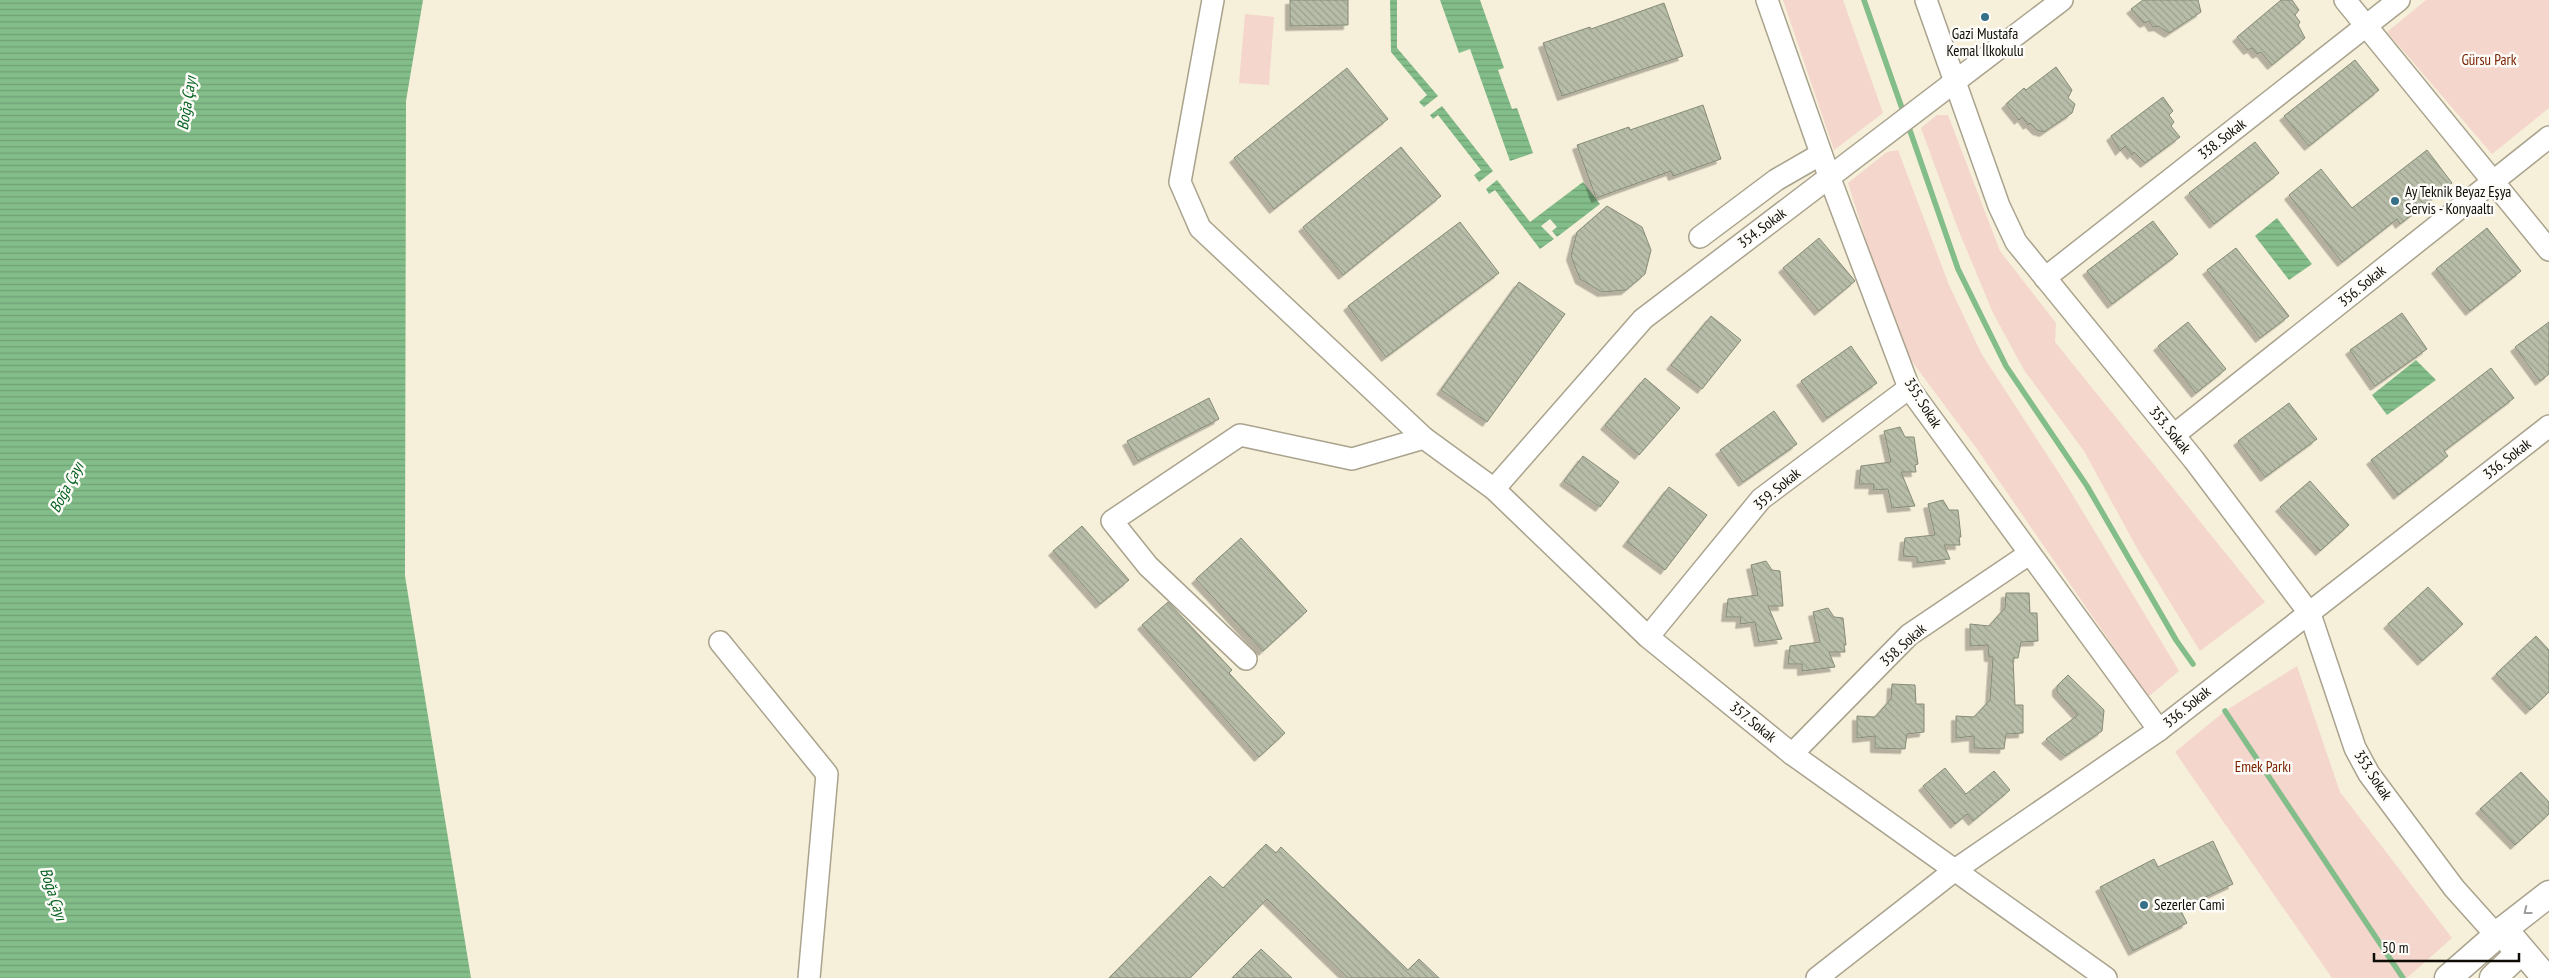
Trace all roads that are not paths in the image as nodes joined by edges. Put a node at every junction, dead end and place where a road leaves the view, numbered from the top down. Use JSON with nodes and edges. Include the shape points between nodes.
{"nodes":[{"id":1,"x":1213,"y":0,"type":"edge"},
{"id":2,"x":1767,"y":0,"type":"edge"},
{"id":3,"x":1926,"y":0,"type":"edge"},
{"id":4,"x":2062,"y":0,"type":"edge"},
{"id":5,"x":2345,"y":0,"type":"edge"},
{"id":6,"x":2398,"y":0,"type":"edge"},
{"id":7,"x":2365,"y":26,"type":"junction"},
{"id":8,"x":1954,"y":81,"type":"junction"},
{"id":9,"x":2549,"y":137,"type":"edge"},
{"id":10,"x":1821,"y":154,"type":"junction"},
{"id":11,"x":1829,"y":176,"type":"junction"},
{"id":12,"x":2493,"y":181,"type":"junction"},
{"id":13,"x":1700,"y":237,"type":"dead end"},
{"id":14,"x":2549,"y":250,"type":"edge"},
{"id":15,"x":2045,"y":278,"type":"junction"},
{"id":16,"x":1909,"y":388,"type":"junction"},
{"id":17,"x":2549,"y":426,"type":"edge"},
{"id":18,"x":2174,"y":435,"type":"junction"},
{"id":19,"x":1424,"y":438,"type":"junction"},
{"id":20,"x":1494,"y":489,"type":"junction"},
{"id":21,"x":2028,"y":554,"type":"junction"},
{"id":22,"x":2310,"y":614,"type":"junction"},
{"id":23,"x":1648,"y":637,"type":"junction"},
{"id":24,"x":720,"y":642,"type":"dead end"},
{"id":25,"x":1246,"y":658,"type":"dead end"},
{"id":26,"x":2159,"y":730,"type":"junction"},
{"id":27,"x":1792,"y":754,"type":"junction"},
{"id":28,"x":1955,"y":870,"type":"junction"},
{"id":29,"x":2549,"y":894,"type":"edge"},
{"id":30,"x":2501,"y":932,"type":"junction"},
{"id":31,"x":2514,"y":958,"type":"junction"},
{"id":32,"x":2542,"y":976,"type":"edge"},
{"id":33,"x":809,"y":978,"type":"edge"},
{"id":34,"x":1817,"y":978,"type":"edge"},
{"id":35,"x":2106,"y":978,"type":"edge"},
{"id":36,"x":2448,"y":978,"type":"edge"},
{"id":37,"x":2493,"y":978,"type":"edge"}],
"edges":[{"from":1,"to":19,"type":"street","name":"357. Sokak","via":[[1180,182],[1200,228]]},
{"from":2,"to":10,"type":"street","name":"355. Sokak"},
{"from":3,"to":8,"type":"street","name":"353. Sokak"},
{"from":4,"to":8,"type":"street","name":"354. Sokak"},
{"from":5,"to":7,"type":"street"},
{"from":6,"to":7,"type":"street","name":"338. Sokak"},
{"from":7,"to":12,"type":"street"},
{"from":7,"to":15,"type":"street","name":"338. Sokak"},
{"from":8,"to":11,"type":"street","name":"354. Sokak"},
{"from":8,"to":15,"type":"street","name":"353. Sokak","via":[[1999,206],[2016,242]]},
{"from":9,"to":12,"type":"street","name":"356. Sokak"},
{"from":10,"to":11,"type":"street","name":"355. Sokak"},
{"from":10,"to":13,"type":"street","via":[[1776,180]]},
{"from":11,"to":16,"type":"street","name":"355. Sokak"},
{"from":11,"to":20,"type":"street","name":"354. Sokak","via":[[1643,319]]},
{"from":12,"to":14,"type":"street"},
{"from":12,"to":18,"type":"street","name":"356. Sokak"},
{"from":15,"to":18,"type":"street","name":"353. Sokak"},
{"from":16,"to":21,"type":"street","name":"355. Sokak"},
{"from":16,"to":23,"type":"street","name":"359. Sokak","via":[[1761,499]]},
{"from":17,"to":22,"type":"street","name":"336. Sokak"},
{"from":18,"to":22,"type":"street","name":"353. Sokak"},
{"from":19,"to":20,"type":"street","name":"357. Sokak"},
{"from":19,"to":25,"type":"street","via":[[1352,459],[1240,435],[1112,521],[1148,566]]},
{"from":20,"to":23,"type":"street","name":"357. Sokak"},
{"from":21,"to":26,"type":"street","name":"355. Sokak"},
{"from":21,"to":27,"type":"street","name":"358. Sokak","via":[[1910,635]]},
{"from":22,"to":26,"type":"street","name":"336. Sokak"},
{"from":22,"to":30,"type":"street","name":"353. Sokak","via":[[2355,748],[2369,774],[2429,854]]},
{"from":23,"to":27,"type":"street","name":"357. Sokak"},
{"from":24,"to":33,"type":"street","via":[[827,774]]},
{"from":26,"to":28,"type":"street","name":"336. Sokak"},
{"from":27,"to":28,"type":"street","name":"357. Sokak"},
{"from":28,"to":34,"type":"street","name":"336. Sokak"},
{"from":28,"to":35,"type":"street","name":"357. Sokak"},
{"from":29,"to":30,"type":"main road","one_way":true},
{"from":30,"to":31,"type":"main road","via":[[2514,949]]},
{"from":30,"to":32,"type":"main road"},
{"from":30,"to":36,"type":"main road"},
{"from":31,"to":32,"type":"main road"},
{"from":31,"to":37,"type":"main road"}]}
